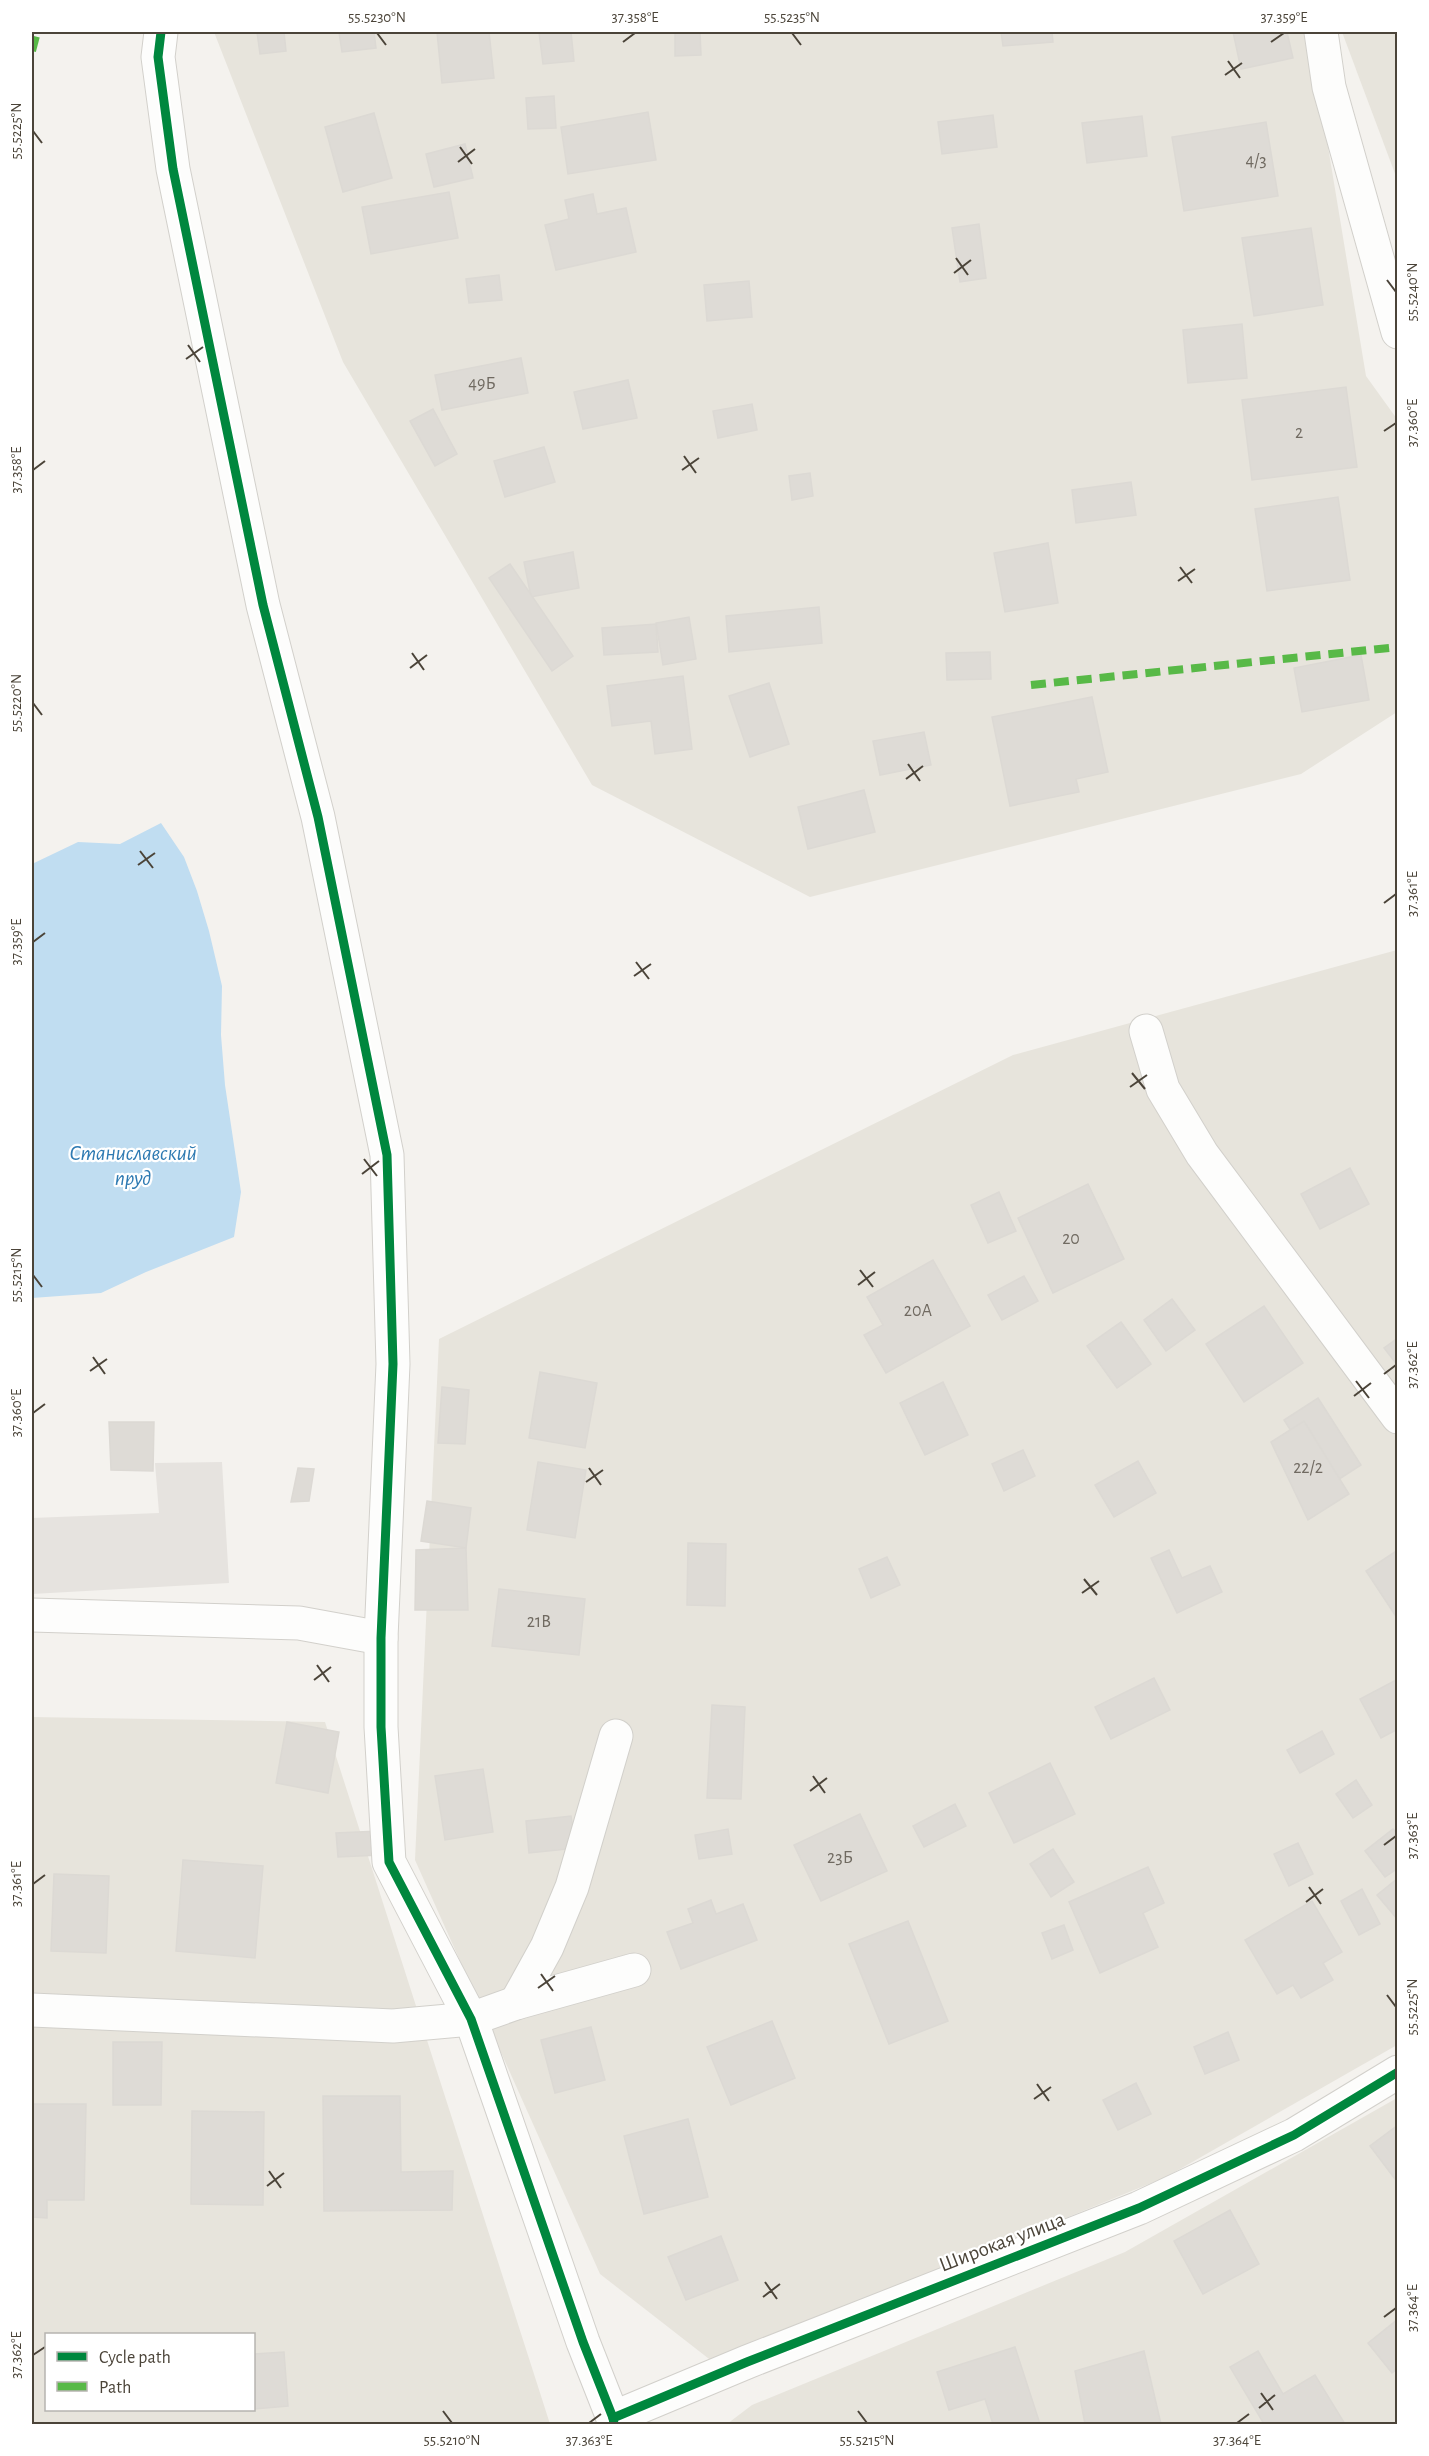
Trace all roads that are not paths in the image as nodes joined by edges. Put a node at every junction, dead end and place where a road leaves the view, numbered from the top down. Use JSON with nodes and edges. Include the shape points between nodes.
{"nodes":[{"id":1,"x":161,"y":32,"type":"edge"},
{"id":2,"x":1321,"y":32,"type":"edge"},
{"id":3,"x":1398,"y":332,"type":"edge"},
{"id":4,"x":1146,"y":1031,"type":"dead end"},
{"id":5,"x":1398,"y":1417,"type":"edge"},
{"id":6,"x":32,"y":1614,"type":"edge"},
{"id":7,"x":381,"y":1638,"type":"junction"},
{"id":8,"x":616,"y":1736,"type":"dead end"},
{"id":9,"x":634,"y":1970,"type":"dead end"},
{"id":10,"x":516,"y":2003,"type":"junction"},
{"id":11,"x":32,"y":2010,"type":"edge"},
{"id":12,"x":471,"y":2019,"type":"junction"},
{"id":13,"x":1398,"y":2072,"type":"edge"},
{"id":14,"x":614,"y":2421,"type":"edge"}],
"edges":[{"from":1,"to":7,"type":"street","via":[[158,57],[175,180],[263,605],[318,817],[387,1155],[393,1364]]},
{"from":2,"to":3,"type":"street","via":[[1329,87]]},
{"from":4,"to":5,"type":"street","via":[[1163,1089],[1202,1154]]},
{"from":6,"to":7,"type":"street","via":[[299,1623]]},
{"from":7,"to":12,"type":"street","via":[[381,1727],[389,1862]]},
{"from":8,"to":10,"type":"street","via":[[572,1887],[547,1947]]},
{"from":9,"to":10,"type":"street"},
{"from":10,"to":12,"type":"street"},
{"from":11,"to":12,"type":"street","via":[[393,2026]]},
{"from":12,"to":14,"type":"street"},
{"from":13,"to":14,"type":"street","name":"Широкая улица","via":[[1294,2135],[1139,2208],[747,2362]]}]}
